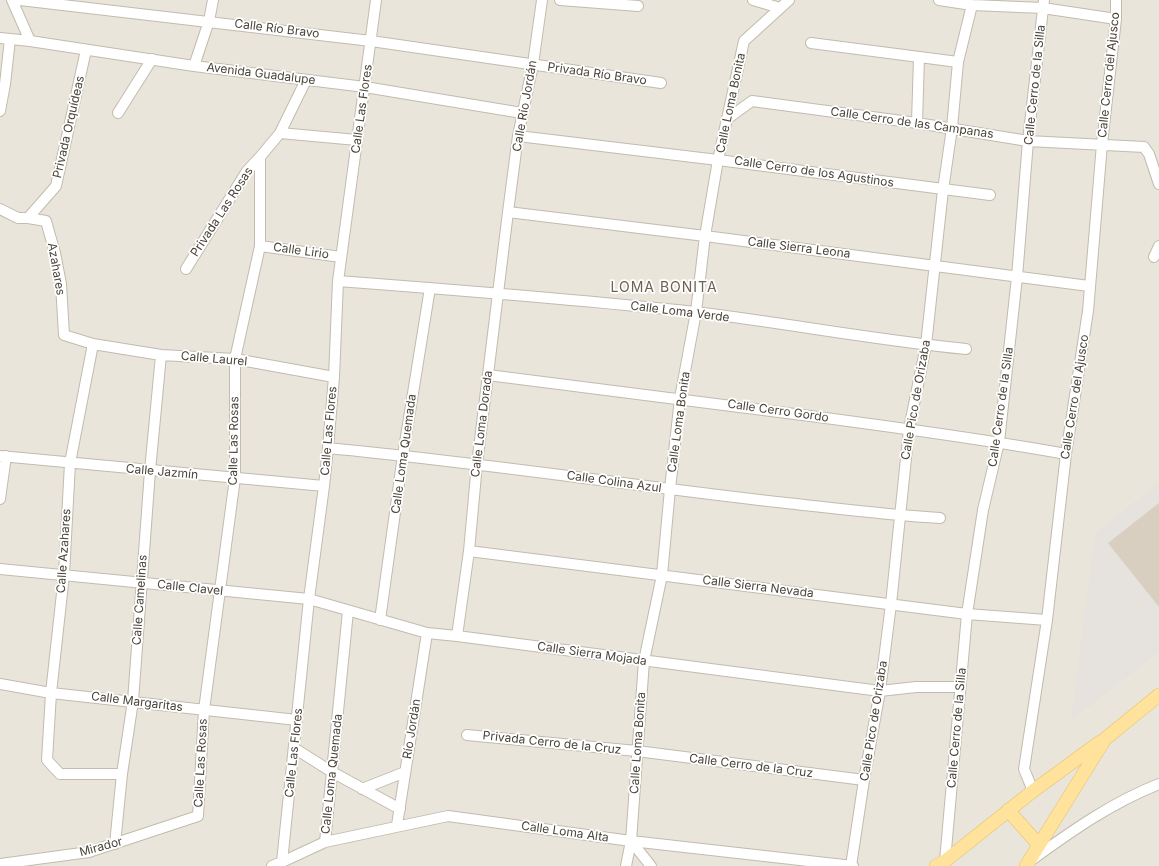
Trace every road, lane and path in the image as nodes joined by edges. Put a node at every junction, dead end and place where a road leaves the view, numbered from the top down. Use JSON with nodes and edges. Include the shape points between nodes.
{"nodes":[{"id":1,"x":12,"y":0,"type":"edge"},
{"id":2,"x":20,"y":0,"type":"edge"},
{"id":3,"x":213,"y":0,"type":"edge"},
{"id":4,"x":376,"y":0,"type":"edge"},
{"id":5,"x":542,"y":0,"type":"edge"},
{"id":6,"x":560,"y":0,"type":"edge"},
{"id":7,"x":753,"y":0,"type":"edge"},
{"id":8,"x":789,"y":0,"type":"edge"},
{"id":9,"x":939,"y":0,"type":"edge"},
{"id":10,"x":1116,"y":0,"type":"edge"},
{"id":11,"x":1044,"y":4,"type":"edge"},
{"id":12,"x":972,"y":5,"type":"junction"},
{"id":13,"x":638,"y":6,"type":"dead end"},
{"id":14,"x":780,"y":8,"type":"junction"},
{"id":15,"x":1116,"y":20,"type":"junction"},
{"id":16,"x":209,"y":21,"type":"junction"},
{"id":17,"x":5,"y":39,"type":"edge"},
{"id":18,"x":30,"y":41,"type":"junction"},
{"id":19,"x":371,"y":41,"type":"junction"},
{"id":20,"x":811,"y":42,"type":"dead end"},
{"id":21,"x":86,"y":50,"type":"junction"},
{"id":22,"x":919,"y":57,"type":"junction"},
{"id":23,"x":152,"y":59,"type":"junction"},
{"id":24,"x":958,"y":62,"type":"junction"},
{"id":25,"x":533,"y":64,"type":"junction"},
{"id":26,"x":194,"y":66,"type":"junction"},
{"id":27,"x":306,"y":80,"type":"junction"},
{"id":28,"x":661,"y":83,"type":"dead end"},
{"id":29,"x":365,"y":88,"type":"junction"},
{"id":30,"x":0,"y":111,"type":"edge"},
{"id":31,"x":118,"y":113,"type":"dead end"},
{"id":32,"x":522,"y":113,"type":"junction"},
{"id":33,"x":727,"y":119,"type":"junction"},
{"id":34,"x":917,"y":123,"type":"junction"},
{"id":35,"x":952,"y":128,"type":"junction"},
{"id":36,"x":280,"y":133,"type":"junction"},
{"id":37,"x":518,"y":136,"type":"junction"},
{"id":38,"x":357,"y":140,"type":"junction"},
{"id":39,"x":1028,"y":141,"type":"junction"},
{"id":40,"x":1102,"y":144,"type":"junction"},
{"id":41,"x":260,"y":157,"type":"junction"},
{"id":42,"x":718,"y":160,"type":"junction"},
{"id":43,"x":1159,"y":184,"type":"edge"},
{"id":44,"x":943,"y":190,"type":"junction"},
{"id":45,"x":990,"y":195,"type":"dead end"},
{"id":46,"x":0,"y":209,"type":"edge"},
{"id":47,"x":508,"y":212,"type":"junction"},
{"id":48,"x":28,"y":218,"type":"junction"},
{"id":49,"x":705,"y":236,"type":"junction"},
{"id":50,"x":260,"y":246,"type":"junction"},
{"id":51,"x":1159,"y":246,"type":"edge"},
{"id":52,"x":341,"y":257,"type":"junction"},
{"id":53,"x":1154,"y":257,"type":"dead end"},
{"id":54,"x":935,"y":266,"type":"junction"},
{"id":55,"x":186,"y":269,"type":"dead end"},
{"id":56,"x":1018,"y":276,"type":"junction"},
{"id":57,"x":338,"y":281,"type":"junction"},
{"id":58,"x":1089,"y":286,"type":"junction"},
{"id":59,"x":430,"y":288,"type":"junction"},
{"id":60,"x":497,"y":292,"type":"junction"},
{"id":61,"x":696,"y":312,"type":"junction"},
{"id":62,"x":93,"y":344,"type":"junction"},
{"id":63,"x":926,"y":345,"type":"junction"},
{"id":64,"x":966,"y":349,"type":"dead end"},
{"id":65,"x":161,"y":355,"type":"junction"},
{"id":66,"x":235,"y":359,"type":"junction"},
{"id":67,"x":488,"y":375,"type":"junction"},
{"id":68,"x":334,"y":377,"type":"junction"},
{"id":69,"x":680,"y":398,"type":"junction"},
{"id":70,"x":909,"y":429,"type":"junction"},
{"id":71,"x":998,"y":442,"type":"junction"},
{"id":72,"x":328,"y":448,"type":"junction"},
{"id":73,"x":1066,"y":454,"type":"junction"},
{"id":74,"x":403,"y":455,"type":"junction"},
{"id":75,"x":3,"y":456,"type":"edge"},
{"id":76,"x":70,"y":463,"type":"junction"},
{"id":77,"x":477,"y":464,"type":"junction"},
{"id":78,"x":150,"y":471,"type":"junction"},
{"id":79,"x":235,"y":478,"type":"junction"},
{"id":80,"x":324,"y":486,"type":"junction"},
{"id":81,"x":670,"y":490,"type":"junction"},
{"id":82,"x":0,"y":499,"type":"edge"},
{"id":83,"x":900,"y":516,"type":"junction"},
{"id":84,"x":940,"y":518,"type":"dead end"},
{"id":85,"x":469,"y":551,"type":"junction"},
{"id":86,"x":0,"y":569,"type":"edge"},
{"id":87,"x":64,"y":575,"type":"junction"},
{"id":88,"x":662,"y":575,"type":"junction"},
{"id":89,"x":141,"y":582,"type":"junction"},
{"id":90,"x":220,"y":591,"type":"junction"},
{"id":91,"x":308,"y":599,"type":"junction"},
{"id":92,"x":891,"y":604,"type":"junction"},
{"id":93,"x":348,"y":611,"type":"junction"},
{"id":94,"x":967,"y":614,"type":"junction"},
{"id":95,"x":380,"y":620,"type":"junction"},
{"id":96,"x":1047,"y":620,"type":"junction"},
{"id":97,"x":427,"y":633,"type":"junction"},
{"id":98,"x":457,"y":636,"type":"junction"},
{"id":99,"x":644,"y":661,"type":"junction"},
{"id":100,"x":0,"y":684,"type":"edge"},
{"id":101,"x":960,"y":687,"type":"junction"},
{"id":102,"x":880,"y":691,"type":"junction"},
{"id":103,"x":51,"y":693,"type":"junction"},
{"id":104,"x":1159,"y":696,"type":"edge"},
{"id":105,"x":132,"y":701,"type":"junction"},
{"id":106,"x":204,"y":710,"type":"junction"},
{"id":107,"x":298,"y":720,"type":"junction"},
{"id":108,"x":467,"y":735,"type":"dead end"},
{"id":109,"x":1105,"y":739,"type":"junction"},
{"id":110,"x":294,"y":748,"type":"junction"},
{"id":111,"x":637,"y":751,"type":"junction"},
{"id":112,"x":332,"y":772,"type":"junction"},
{"id":113,"x":405,"y":772,"type":"junction"},
{"id":114,"x":122,"y":774,"type":"junction"},
{"id":115,"x":864,"y":780,"type":"junction"},
{"id":116,"x":1159,"y":784,"type":"edge"},
{"id":117,"x":362,"y":789,"type":"junction"},
{"id":118,"x":1033,"y":791,"type":"junction"},
{"id":119,"x":400,"y":809,"type":"junction"},
{"id":120,"x":1008,"y":810,"type":"junction"},
{"id":121,"x":198,"y":816,"type":"joint"},
{"id":122,"x":397,"y":825,"type":"junction"},
{"id":123,"x":630,"y":841,"type":"junction"},
{"id":124,"x":325,"y":842,"type":"junction"},
{"id":125,"x":115,"y":844,"type":"junction"},
{"id":126,"x":1038,"y":844,"type":"junction"},
{"id":127,"x":282,"y":862,"type":"junction"},
{"id":128,"x":940,"y":863,"type":"edge"},
{"id":129,"x":0,"y":864,"type":"edge"},
{"id":130,"x":1027,"y":864,"type":"edge"},
{"id":131,"x":272,"y":866,"type":"edge"},
{"id":132,"x":626,"y":866,"type":"edge"},
{"id":133,"x":651,"y":866,"type":"edge"},
{"id":134,"x":852,"y":866,"type":"edge"}],
"edges":[{"from":1,"to":18,"type":"street"},
{"from":2,"to":16,"type":"street","name":"Calle Río Bravo"},
{"from":3,"to":16,"type":"street"},
{"from":4,"to":19,"type":"street","name":"Calle Las Flores"},
{"from":5,"to":25,"type":"street","name":"Calle Río Jordán"},
{"from":6,"to":13,"type":"street"},
{"from":7,"to":14,"type":"street"},
{"from":8,"to":14,"type":"street","name":"Calle Loma Bonita"},
{"from":9,"to":12,"type":"street"},
{"from":10,"to":15,"type":"street","name":"Calle Cerro del Ajusco"},
{"from":11,"to":12,"type":"street"},
{"from":11,"to":15,"type":"street"},
{"from":11,"to":39,"type":"street","name":"Calle Cerro de la Silla"},
{"from":12,"to":24,"type":"street","name":"Calle Pico de Orizaba"},
{"from":14,"to":33,"type":"street","name":"Calle Loma Bonita","via":[[744,41]]},
{"from":15,"to":40,"type":"street","name":"Calle Cerro del Ajusco"},
{"from":16,"to":19,"type":"street","name":"Calle Río Bravo"},
{"from":16,"to":26,"type":"street"},
{"from":17,"to":18,"type":"street","name":"Avenida Guadalupe"},
{"from":17,"to":30,"type":"street","via":[[5,84]]},
{"from":18,"to":21,"type":"street","name":"Avenida Guadalupe"},
{"from":19,"to":25,"type":"street","name":"Calle Río Bravo"},
{"from":19,"to":29,"type":"street","name":"Calle Las Flores"},
{"from":20,"to":22,"type":"street"},
{"from":21,"to":23,"type":"street","name":"Avenida Guadalupe"},
{"from":21,"to":48,"type":"street","name":"Privada Orquídeas","via":[[56,186]]},
{"from":22,"to":24,"type":"street"},
{"from":22,"to":34,"type":"street"},
{"from":23,"to":26,"type":"street","name":"Avenida Guadalupe"},
{"from":23,"to":31,"type":"street"},
{"from":24,"to":35,"type":"street","name":"Calle Pico de Orizaba"},
{"from":25,"to":28,"type":"street","name":"Privada Río Bravo"},
{"from":25,"to":32,"type":"street","name":"Calle Río Jordán"},
{"from":26,"to":27,"type":"street","name":"Avenida Guadalupe"},
{"from":27,"to":29,"type":"street","name":"Avenida Guadalupe"},
{"from":27,"to":36,"type":"street"},
{"from":29,"to":32,"type":"street","name":"Avenida Guadalupe"},
{"from":29,"to":38,"type":"street","name":"Calle Las Flores"},
{"from":32,"to":37,"type":"street","name":"Calle Río Jordán"},
{"from":33,"to":34,"type":"street","name":"Calle Cerro de las Campanas","via":[[752,101]]},
{"from":33,"to":42,"type":"street","name":"Calle Loma Bonita"},
{"from":34,"to":35,"type":"street","name":"Calle Cerro de las Campanas"},
{"from":35,"to":39,"type":"street","name":"Calle Cerro de las Campanas"},
{"from":35,"to":44,"type":"street","name":"Calle Pico de Orizaba"},
{"from":36,"to":38,"type":"street"},
{"from":36,"to":41,"type":"street"},
{"from":37,"to":42,"type":"street","name":"Calle Cerro de los Agustinos"},
{"from":37,"to":47,"type":"street","name":"Calle Río Jordán"},
{"from":38,"to":52,"type":"street","name":"Calle Las Flores"},
{"from":39,"to":40,"type":"street","name":"Calle Cerro de las Campanas"},
{"from":39,"to":56,"type":"street","name":"Calle Cerro de la Silla"},
{"from":40,"to":43,"type":"street","name":"Calle Cerro de las Campanas","via":[[1144,148],[1149,154]]},
{"from":40,"to":58,"type":"street","name":"Calle Cerro del Ajusco"},
{"from":41,"to":50,"type":"street","name":"Calle Las Rosas"},
{"from":41,"to":55,"type":"street","name":"Privada Las Rosas","via":[[247,170]]},
{"from":42,"to":44,"type":"street","name":"Calle Cerro de los Agustinos"},
{"from":42,"to":49,"type":"street","name":"Calle Loma Bonita"},
{"from":44,"to":45,"type":"street","name":"Calle Cerro de los Agustinos"},
{"from":44,"to":54,"type":"street","name":"Calle Pico de Orizaba"},
{"from":46,"to":48,"type":"street","name":"Azahares","via":[[18,218]]},
{"from":47,"to":49,"type":"street","name":"Calle Sierra Leona"},
{"from":47,"to":60,"type":"street","name":"Calle Loma Dorada"},
{"from":48,"to":62,"type":"street","name":"Azahares","via":[[46,221],[61,284],[64,335]]},
{"from":49,"to":54,"type":"street","name":"Calle Sierra Leona"},
{"from":49,"to":61,"type":"street","name":"Calle Loma Bonita"},
{"from":50,"to":52,"type":"street","name":"Calle Lirio"},
{"from":50,"to":66,"type":"street","name":"Calle Las Rosas"},
{"from":51,"to":53,"type":"street"},
{"from":52,"to":57,"type":"street","name":"Calle Las Flores"},
{"from":54,"to":56,"type":"street","name":"Calle Sierra Leona"},
{"from":54,"to":63,"type":"street","name":"Calle Pico de Orizaba"},
{"from":56,"to":58,"type":"street","name":"Calle Sierra Leona"},
{"from":56,"to":71,"type":"street","name":"Calle Cerro de la Silla"},
{"from":57,"to":59,"type":"street","name":"Calle Loma Verde"},
{"from":57,"to":68,"type":"street","name":"Calle Las Flores"},
{"from":58,"to":73,"type":"street","name":"Calle Cerro del Ajusco","via":[[1088,311]]},
{"from":59,"to":60,"type":"street","name":"Calle Loma Verde"},
{"from":59,"to":74,"type":"street","name":"Calle Loma Quemada"},
{"from":60,"to":61,"type":"street","name":"Calle Loma Verde"},
{"from":60,"to":67,"type":"street","name":"Calle Loma Dorada"},
{"from":61,"to":63,"type":"street","name":"Calle Loma Verde"},
{"from":61,"to":69,"type":"street","name":"Calle Loma Bonita"},
{"from":62,"to":65,"type":"street","name":"Calle Laurel"},
{"from":62,"to":76,"type":"street","name":"Calle Azahares"},
{"from":63,"to":64,"type":"street","name":"Calle Loma Verde"},
{"from":63,"to":70,"type":"street","name":"Calle Pico de Orizaba"},
{"from":65,"to":66,"type":"street","name":"Calle Laurel"},
{"from":65,"to":78,"type":"street","name":"Calle Camelinas"},
{"from":66,"to":68,"type":"street","name":"Calle Laurel"},
{"from":66,"to":79,"type":"street","name":"Calle Las Rosas"},
{"from":67,"to":69,"type":"street","name":"Calle Cerro Gordo"},
{"from":67,"to":77,"type":"street","name":"Calle Loma Dorada"},
{"from":68,"to":72,"type":"street","name":"Calle Las Flores"},
{"from":69,"to":70,"type":"street","name":"Calle Cerro Gordo"},
{"from":69,"to":81,"type":"street","name":"Calle Loma Bonita"},
{"from":70,"to":71,"type":"street","name":"Calle Cerro Gordo"},
{"from":70,"to":83,"type":"street","name":"Calle Pico de Orizaba"},
{"from":71,"to":73,"type":"street","name":"Calle Cerro Gordo"},
{"from":71,"to":94,"type":"street","name":"Calle Cerro de la Silla","via":[[983,510]]},
{"from":72,"to":74,"type":"street","name":"Calle Colina Azul"},
{"from":72,"to":80,"type":"street","name":"Calle Las Flores"},
{"from":73,"to":96,"type":"street","name":"Calle Cerro del Ajusco"},
{"from":74,"to":77,"type":"street","name":"Calle Colina Azul"},
{"from":74,"to":95,"type":"street","name":"Calle Loma Quemada"},
{"from":75,"to":76,"type":"street","name":"Calle Jazmín"},
{"from":75,"to":82,"type":"street"},
{"from":76,"to":78,"type":"street","name":"Calle Jazmín"},
{"from":76,"to":87,"type":"street","name":"Calle Azahares"},
{"from":77,"to":81,"type":"street","name":"Calle Colina Azul"},
{"from":77,"to":85,"type":"street","name":"Calle Loma Dorada"},
{"from":78,"to":79,"type":"street","name":"Calle Jazmín"},
{"from":78,"to":89,"type":"street","name":"Calle Camelinas"},
{"from":79,"to":80,"type":"street","name":"Calle Jazmín"},
{"from":79,"to":90,"type":"street","name":"Calle Las Rosas"},
{"from":80,"to":91,"type":"street","name":"Calle Las Flores"},
{"from":81,"to":83,"type":"street","name":"Calle Colina Azul"},
{"from":81,"to":88,"type":"street","name":"Calle Loma Bonita"},
{"from":83,"to":84,"type":"street","name":"Calle Colina Azul"},
{"from":83,"to":92,"type":"street","name":"Calle Pico de Orizaba"},
{"from":85,"to":88,"type":"street","name":"Calle Sierra Nevada"},
{"from":85,"to":98,"type":"street","name":"Calle Loma Dorada"},
{"from":86,"to":87,"type":"street","name":"Calle Clavel"},
{"from":87,"to":89,"type":"street","name":"Calle Clavel"},
{"from":87,"to":103,"type":"street","name":"Calle Azahares"},
{"from":88,"to":92,"type":"street","name":"Calle Sierra Nevada"},
{"from":88,"to":99,"type":"street","name":"Calle Loma Bonita"},
{"from":89,"to":90,"type":"street","name":"Calle Clavel"},
{"from":89,"to":105,"type":"street","name":"Calle Camelinas"},
{"from":90,"to":91,"type":"street","name":"Calle Clavel"},
{"from":90,"to":106,"type":"street","name":"Calle Las Rosas"},
{"from":91,"to":93,"type":"street","name":"Calle Sierra Mojada"},
{"from":91,"to":107,"type":"street","name":"Calle Las Flores"},
{"from":92,"to":94,"type":"street","name":"Calle Sierra Nevada"},
{"from":92,"to":102,"type":"street","name":"Calle Pico de Orizaba"},
{"from":93,"to":95,"type":"street","name":"Calle Sierra Mojada"},
{"from":93,"to":112,"type":"street","name":"Calle Loma Quemada"},
{"from":94,"to":96,"type":"street","name":"Calle Sierra Nevada"},
{"from":94,"to":101,"type":"street","name":"Calle Cerro de la Silla"},
{"from":95,"to":97,"type":"street","name":"Calle Sierra Mojada"},
{"from":96,"to":118,"type":"street","name":"Calle Cerro del Ajusco","via":[[1024,769]]},
{"from":97,"to":98,"type":"street","name":"Calle Sierra Mojada"},
{"from":97,"to":113,"type":"street","name":"Río Jordán"},
{"from":98,"to":99,"type":"street","name":"Calle Sierra Mojada"},
{"from":99,"to":102,"type":"street","name":"Calle Sierra Mojada"},
{"from":99,"to":111,"type":"street","name":"Calle Loma Bonita"},
{"from":100,"to":103,"type":"street","name":"Calle Margaritas"},
{"from":101,"to":102,"type":"street","name":"Calle Sierra Mojada","via":[[916,687]]},
{"from":101,"to":128,"type":"street","name":"Calle Cerro de la Silla"},
{"from":102,"to":115,"type":"street","name":"Calle Pico de Orizaba"},
{"from":103,"to":105,"type":"street","name":"Calle Margaritas"},
{"from":103,"to":114,"type":"street","name":"Calle Azahares","via":[[47,760],[60,774]]},
{"from":104,"to":109,"type":"main road"},
{"from":105,"to":106,"type":"street","name":"Calle Margaritas"},
{"from":105,"to":114,"type":"street","name":"Calle Camelinas"},
{"from":106,"to":107,"type":"street","name":"Calle Margaritas"},
{"from":106,"to":121,"type":"street","name":"Calle Las Rosas"},
{"from":107,"to":110,"type":"street","name":"Calle Las Flores"},
{"from":108,"to":111,"type":"street","name":"Privada Cerro de la Cruz"},
{"from":109,"to":118,"type":"main road"},
{"from":109,"to":126,"type":"main road"},
{"from":110,"to":112,"type":"street"},
{"from":110,"to":127,"type":"street","name":"Calle Las Flores"},
{"from":111,"to":115,"type":"street","name":"Calle Cerro de la Cruz"},
{"from":111,"to":123,"type":"street","name":"Calle Loma Bonita"},
{"from":112,"to":117,"type":"street"},
{"from":112,"to":124,"type":"street","name":"Calle Loma Quemada"},
{"from":113,"to":117,"type":"street"},
{"from":113,"to":119,"type":"street","name":"Río Jordán"},
{"from":114,"to":125,"type":"street","name":"Calle Camelinas"},
{"from":115,"to":134,"type":"street","name":"Calle Pico de Orizaba"},
{"from":116,"to":130,"type":"street","via":[[1080,824]]},
{"from":117,"to":119,"type":"street"},
{"from":118,"to":120,"type":"main road"},
{"from":119,"to":122,"type":"street","name":"Río Jordán"},
{"from":120,"to":126,"type":"main road"},
{"from":120,"to":128,"type":"main road"},
{"from":121,"to":125,"type":"street","name":"Mirador"},
{"from":122,"to":123,"type":"street","name":"Calle Loma Alta","via":[[448,816]]},
{"from":122,"to":124,"type":"street","name":"Calle Loma Alta"},
{"from":123,"to":132,"type":"street","name":"Calle Loma Bonita"},
{"from":123,"to":133,"type":"street"},
{"from":123,"to":134,"type":"street","name":"Calle Loma Alta"},
{"from":124,"to":127,"type":"street","name":"Calle Loma Alta"},
{"from":125,"to":129,"type":"street","name":"Mirador","via":[[89,852]]},
{"from":126,"to":130,"type":"main road"},
{"from":127,"to":131,"type":"street"}]}
